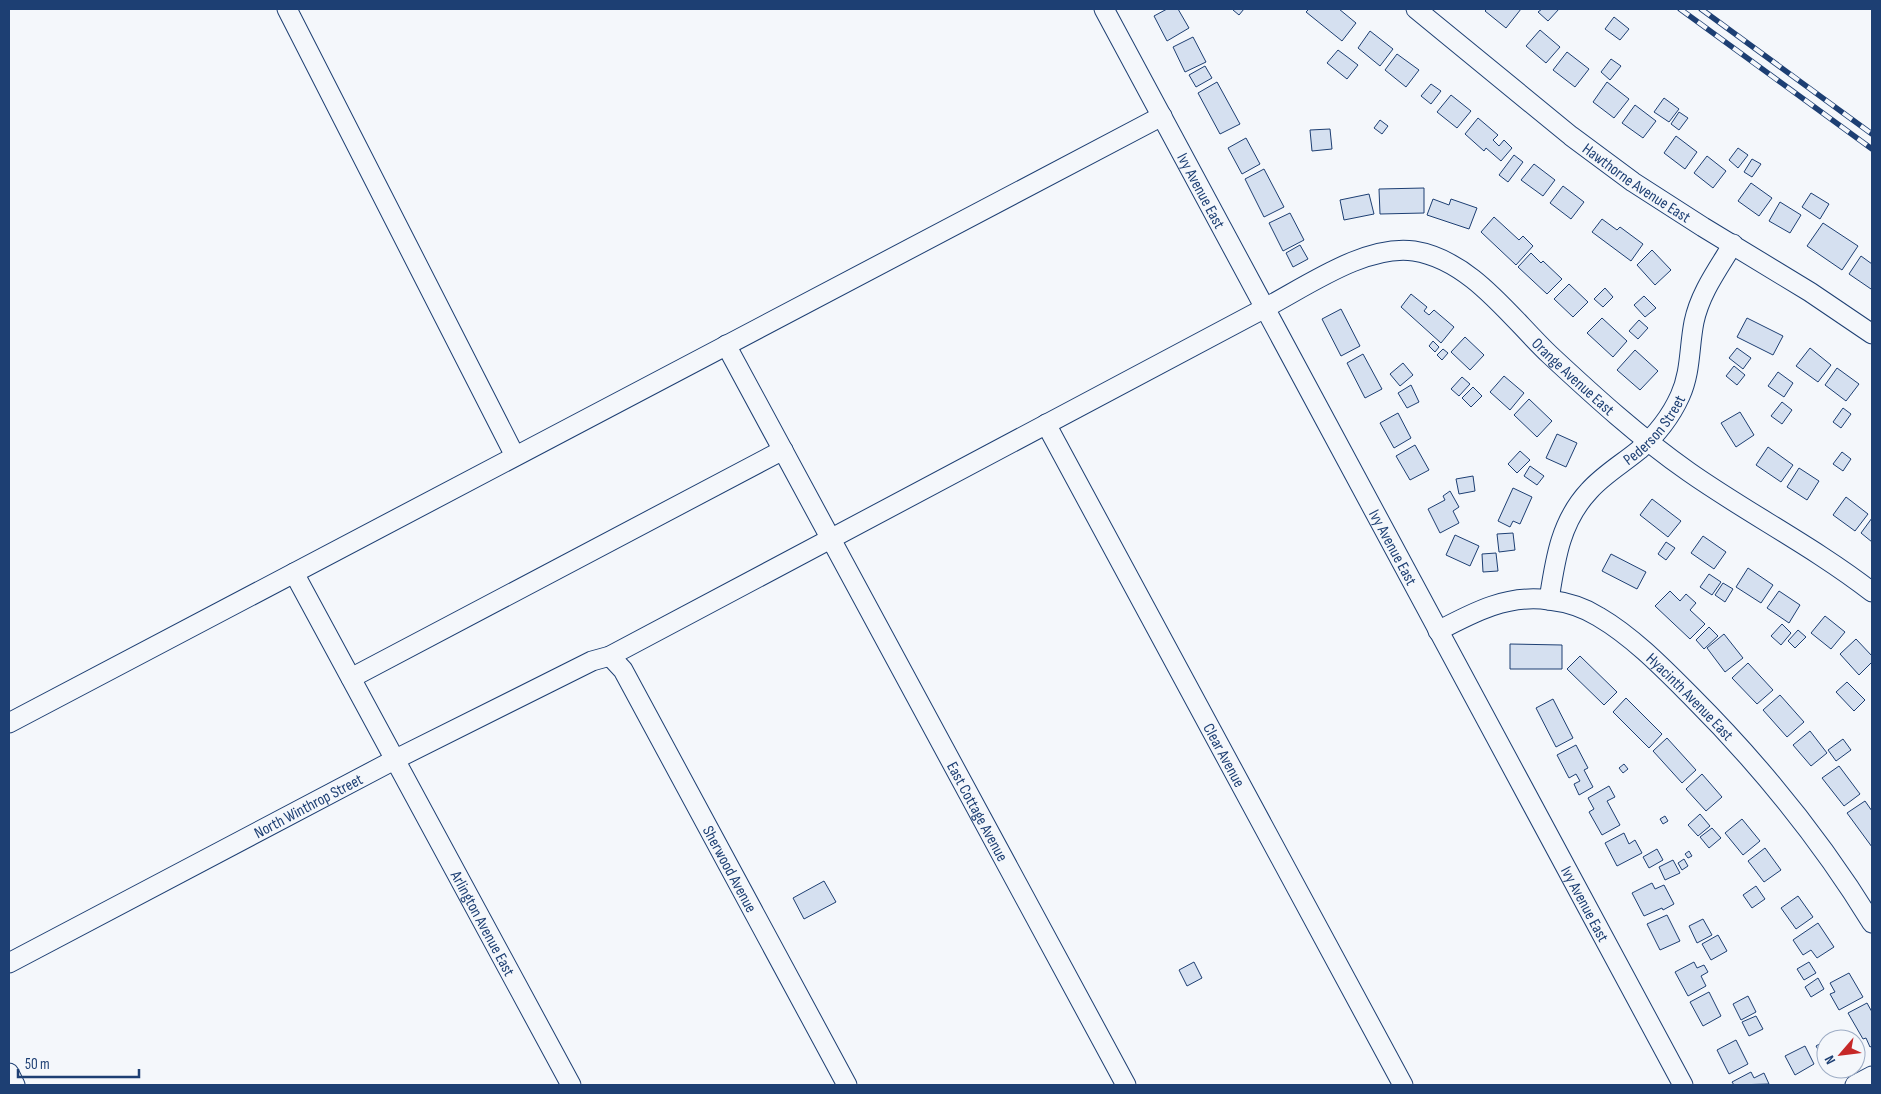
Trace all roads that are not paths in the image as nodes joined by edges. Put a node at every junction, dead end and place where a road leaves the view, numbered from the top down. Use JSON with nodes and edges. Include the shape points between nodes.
{"nodes":[{"id":1,"x":288,"y":9,"type":"edge"},
{"id":2,"x":1104,"y":9,"type":"edge"},
{"id":3,"x":1416,"y":9,"type":"edge"},
{"id":4,"x":1162,"y":116,"type":"junction"},
{"id":5,"x":1733,"y":244,"type":"junction"},
{"id":6,"x":1265,"y":308,"type":"junction"},
{"id":7,"x":1872,"y":334,"type":"edge"},
{"id":8,"x":726,"y":345,"type":"junction"},
{"id":9,"x":1046,"y":424,"type":"junction"},
{"id":10,"x":1648,"y":441,"type":"junction"},
{"id":11,"x":783,"y":450,"type":"junction"},
{"id":12,"x":515,"y":456,"type":"junction"},
{"id":13,"x":831,"y":538,"type":"junction"},
{"id":14,"x":294,"y":573,"type":"junction"},
{"id":15,"x":1872,"y":592,"type":"edge"},
{"id":16,"x":1549,"y":600,"type":"junction"},
{"id":17,"x":1438,"y":631,"type":"junction"},
{"id":18,"x":610,"y":656,"type":"junction"},
{"id":19,"x":351,"y":678,"type":"junction"},
{"id":20,"x":9,"y":723,"type":"edge"},
{"id":21,"x":396,"y":759,"type":"junction"},
{"id":22,"x":1872,"y":923,"type":"edge"},
{"id":23,"x":9,"y":963,"type":"edge"},
{"id":24,"x":9,"y":1073,"type":"edge"},
{"id":25,"x":1872,"y":1076,"type":"edge"},
{"id":26,"x":15,"y":1085,"type":"edge"},
{"id":27,"x":571,"y":1085,"type":"edge"},
{"id":28,"x":847,"y":1085,"type":"edge"},
{"id":29,"x":1126,"y":1085,"type":"edge"},
{"id":30,"x":1403,"y":1085,"type":"edge"},
{"id":31,"x":1683,"y":1085,"type":"edge"},
{"id":32,"x":1855,"y":1085,"type":"edge"}],
"edges":[{"from":1,"to":12,"type":"street"},
{"from":2,"to":4,"type":"street","name":"Ivy Avenue East"},
{"from":3,"to":5,"type":"street","name":"Hawthorne Avenue East","via":[[1571,136],[1633,182]]},
{"from":4,"to":6,"type":"street","name":"Ivy Avenue East"},
{"from":4,"to":8,"type":"street"},
{"from":5,"to":7,"type":"street","name":"Hawthorne Avenue East"},
{"from":5,"to":10,"type":"street","name":"Pederson Street","via":[[1699,305],[1688,373],[1680,396],[1669,416]]},
{"from":6,"to":9,"type":"street","name":"Orange Avenue East"},
{"from":6,"to":10,"type":"street","name":"Orange Avenue East","via":[[1371,254],[1394,250],[1430,254],[1467,273],[1550,355]]},
{"from":6,"to":17,"type":"street","name":"Ivy Avenue East"},
{"from":8,"to":11,"type":"street","name":"East Cottage Avenue"},
{"from":8,"to":12,"type":"street"},
{"from":9,"to":13,"type":"street","name":"Orange Avenue East"},
{"from":9,"to":30,"type":"street","name":"Clear Avenue"},
{"from":10,"to":15,"type":"street","name":"Orange Avenue East","via":[[1689,472],[1822,556]]},
{"from":10,"to":16,"type":"street","name":"Pederson Street","via":[[1588,491],[1574,510],[1556,554]]},
{"from":11,"to":13,"type":"street","name":"East Cottage Avenue"},
{"from":11,"to":19,"type":"street"},
{"from":12,"to":14,"type":"street"},
{"from":13,"to":18,"type":"street","name":"North Winthrop Street"},
{"from":13,"to":29,"type":"street","name":"East Cottage Avenue"},
{"from":14,"to":19,"type":"street","name":"Arlington Avenue East"},
{"from":14,"to":20,"type":"street"},
{"from":16,"to":17,"type":"street","name":"Hyacinth Avenue East","via":[[1501,602]]},
{"from":16,"to":22,"type":"street","name":"Hyacinth Avenue East","via":[[1599,617],[1673,677],[1778,790],[1818,842]]},
{"from":17,"to":31,"type":"street","name":"Ivy Avenue East"},
{"from":18,"to":21,"type":"street","name":"North Winthrop Street","via":[[592,661]]},
{"from":18,"to":28,"type":"street","name":"Sherwood Avenue","via":[[623,670]]},
{"from":19,"to":21,"type":"street","name":"Arlington Avenue East"},
{"from":21,"to":23,"type":"street","name":"North Winthrop Street"},
{"from":21,"to":27,"type":"street","name":"Arlington Avenue East"},
{"from":24,"to":26,"type":"street"},
{"from":25,"to":32,"type":"street"}]}
